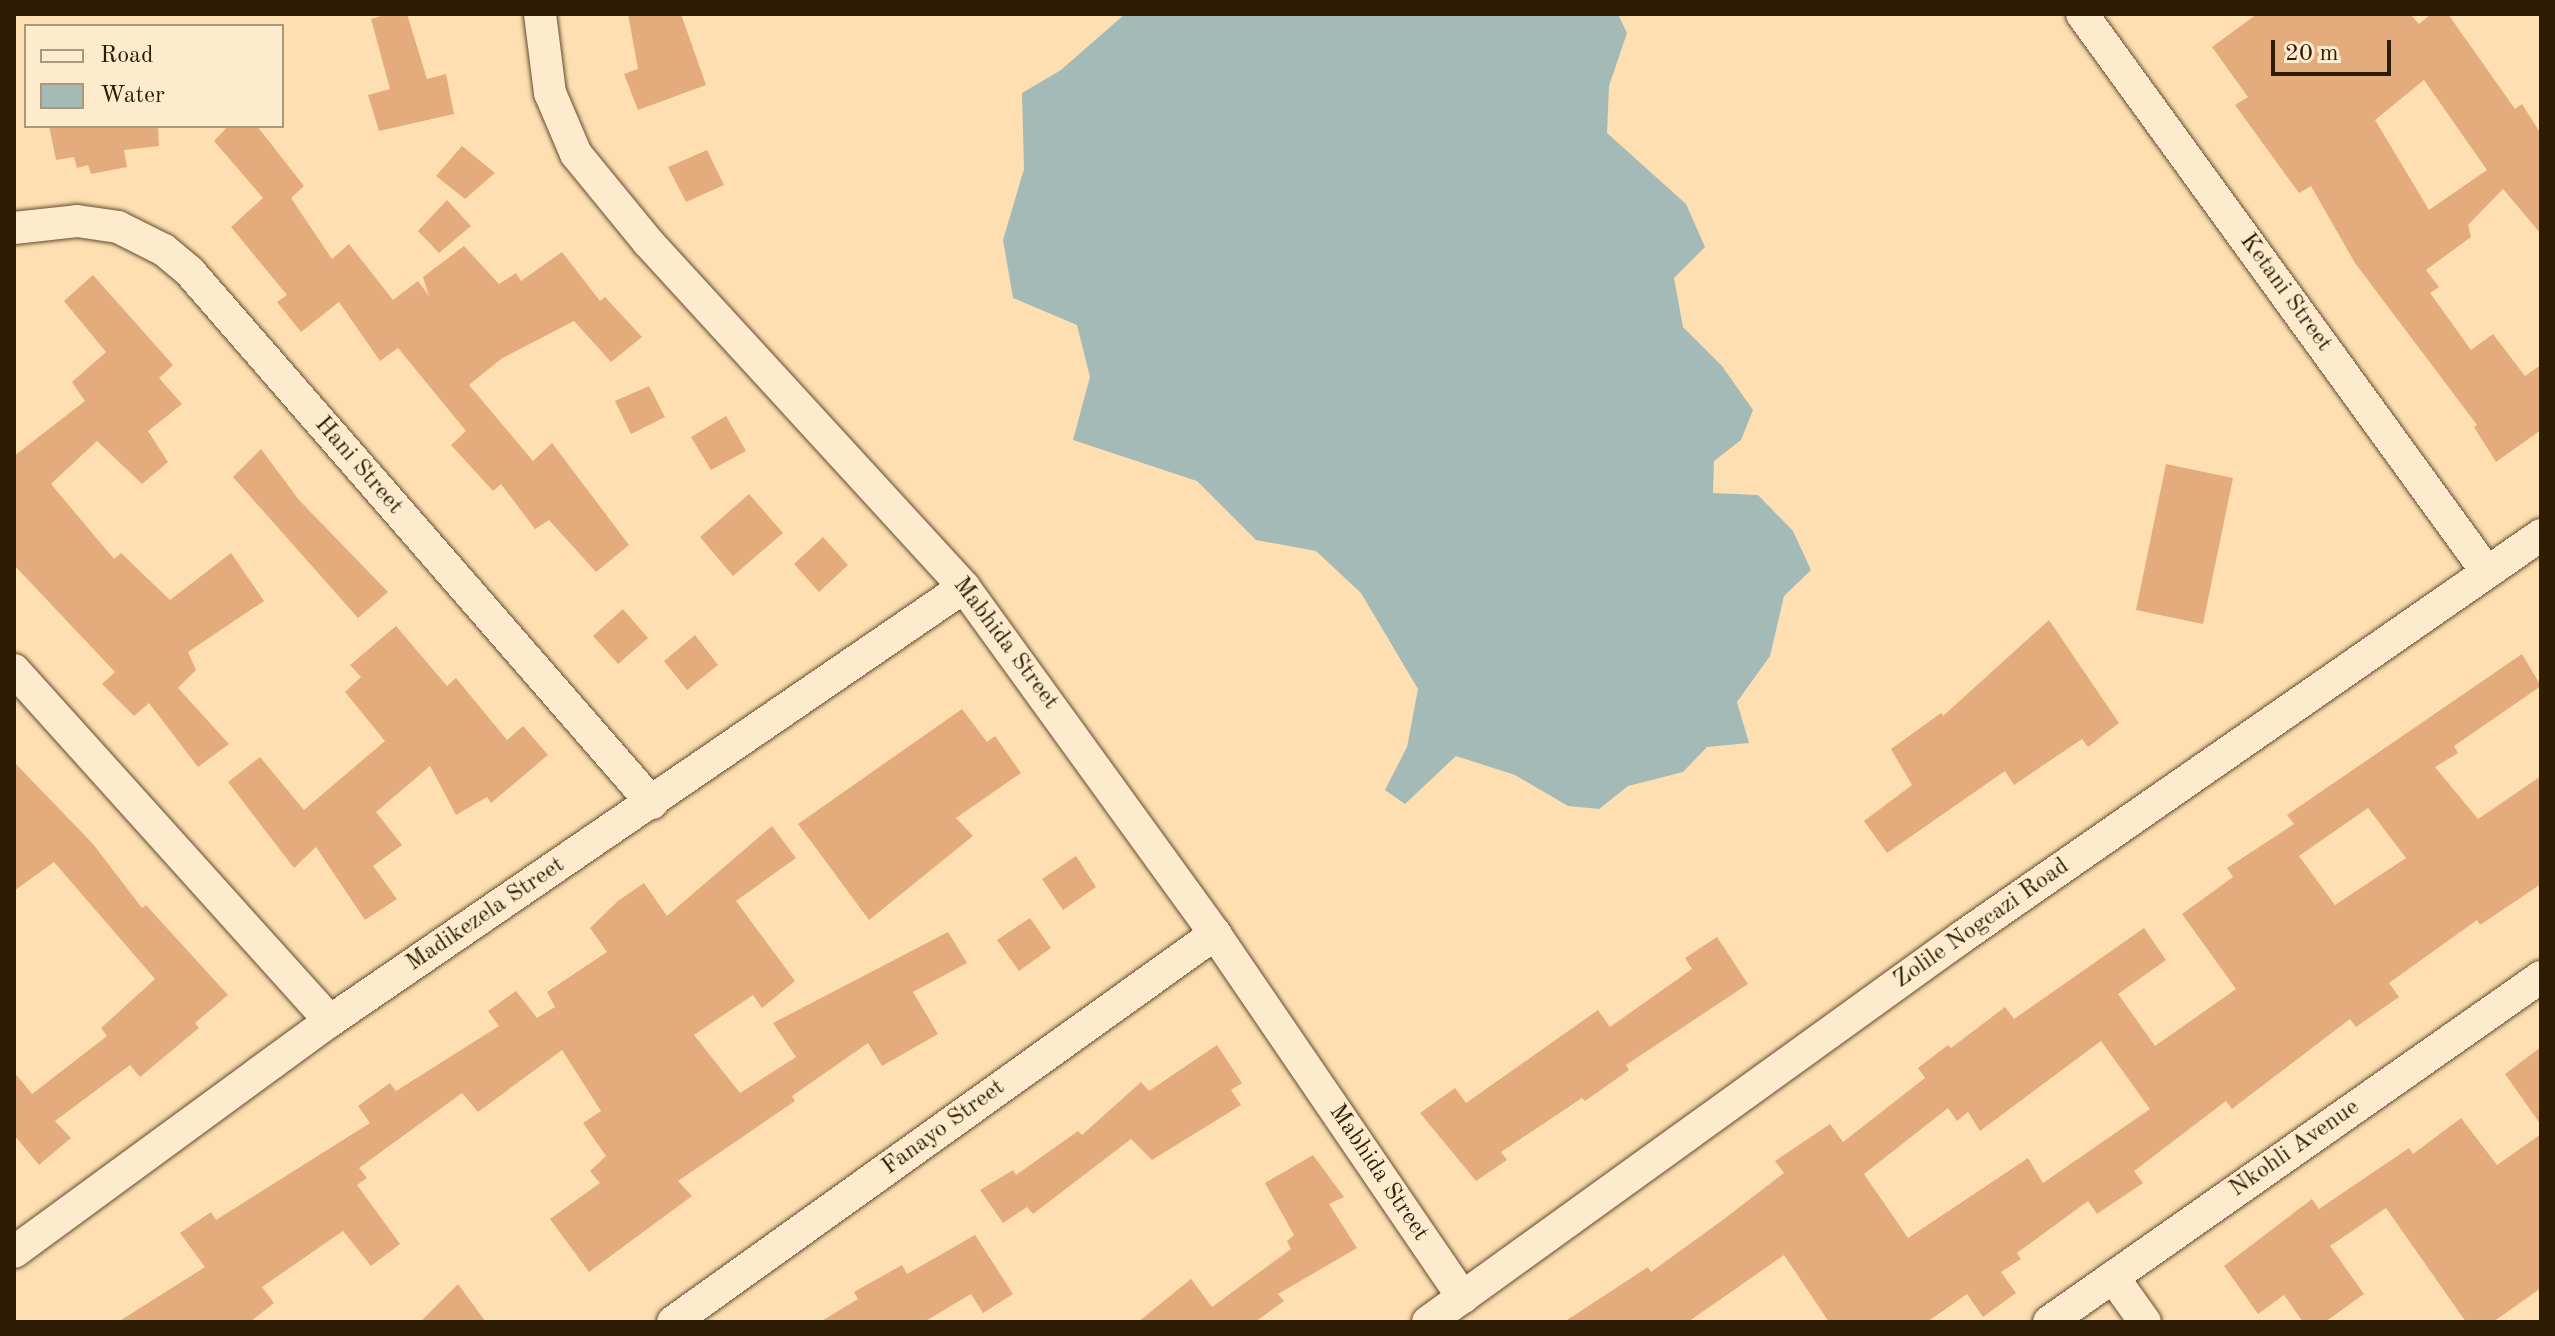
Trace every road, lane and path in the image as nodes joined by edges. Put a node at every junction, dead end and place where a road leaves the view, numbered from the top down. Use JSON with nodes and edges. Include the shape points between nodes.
{"nodes":[{"id":1,"x":540,"y":14,"type":"edge"},
{"id":2,"x":2082,"y":14,"type":"edge"},
{"id":3,"x":14,"y":228,"type":"edge"},
{"id":4,"x":2541,"y":535,"type":"edge"},
{"id":5,"x":2487,"y":572,"type":"junction"},
{"id":6,"x":964,"y":587,"type":"junction"},
{"id":7,"x":14,"y":670,"type":"edge"},
{"id":8,"x":652,"y":803,"type":"junction"},
{"id":9,"x":1215,"y":934,"type":"junction"},
{"id":10,"x":2541,"y":977,"type":"edge"},
{"id":11,"x":330,"y":1021,"type":"junction"},
{"id":12,"x":19,"y":1238,"type":"edge"},
{"id":13,"x":2113,"y":1277,"type":"junction"},
{"id":14,"x":1463,"y":1297,"type":"junction"},
{"id":15,"x":673,"y":1322,"type":"edge"},
{"id":16,"x":1428,"y":1322,"type":"edge"},
{"id":17,"x":2049,"y":1322,"type":"edge"},
{"id":18,"x":2145,"y":1322,"type":"edge"}],
"edges":[{"from":1,"to":6,"type":"street","name":"Mabhida Street","via":[[550,93],[576,154],[648,242]]},
{"from":2,"to":5,"type":"street","name":"Ketani Street"},
{"from":3,"to":8,"type":"street","name":"Hani Street","via":[[77,221],[118,227],[164,250],[190,272]]},
{"from":4,"to":5,"type":"street","name":"Zolile Nogcazi Road"},
{"from":5,"to":14,"type":"street","name":"Zolile Nogcazi Road","via":[[1962,937]]},
{"from":6,"to":8,"type":"street","name":"Madikezela Street"},
{"from":6,"to":9,"type":"street","name":"Mabhida Street"},
{"from":7,"to":11,"type":"street"},
{"from":8,"to":11,"type":"street","name":"Madikezela Street"},
{"from":9,"to":14,"type":"street","name":"Mabhida Street"},
{"from":9,"to":15,"type":"street","name":"Fanayo Street"},
{"from":10,"to":13,"type":"street","name":"Nkohli Avenue"},
{"from":11,"to":12,"type":"street","name":"Madikezela Street"},
{"from":13,"to":17,"type":"street","name":"Nkohli Avenue"},
{"from":13,"to":18,"type":"street"},
{"from":14,"to":16,"type":"street","name":"Zolile Nogcazi Road"}]}
